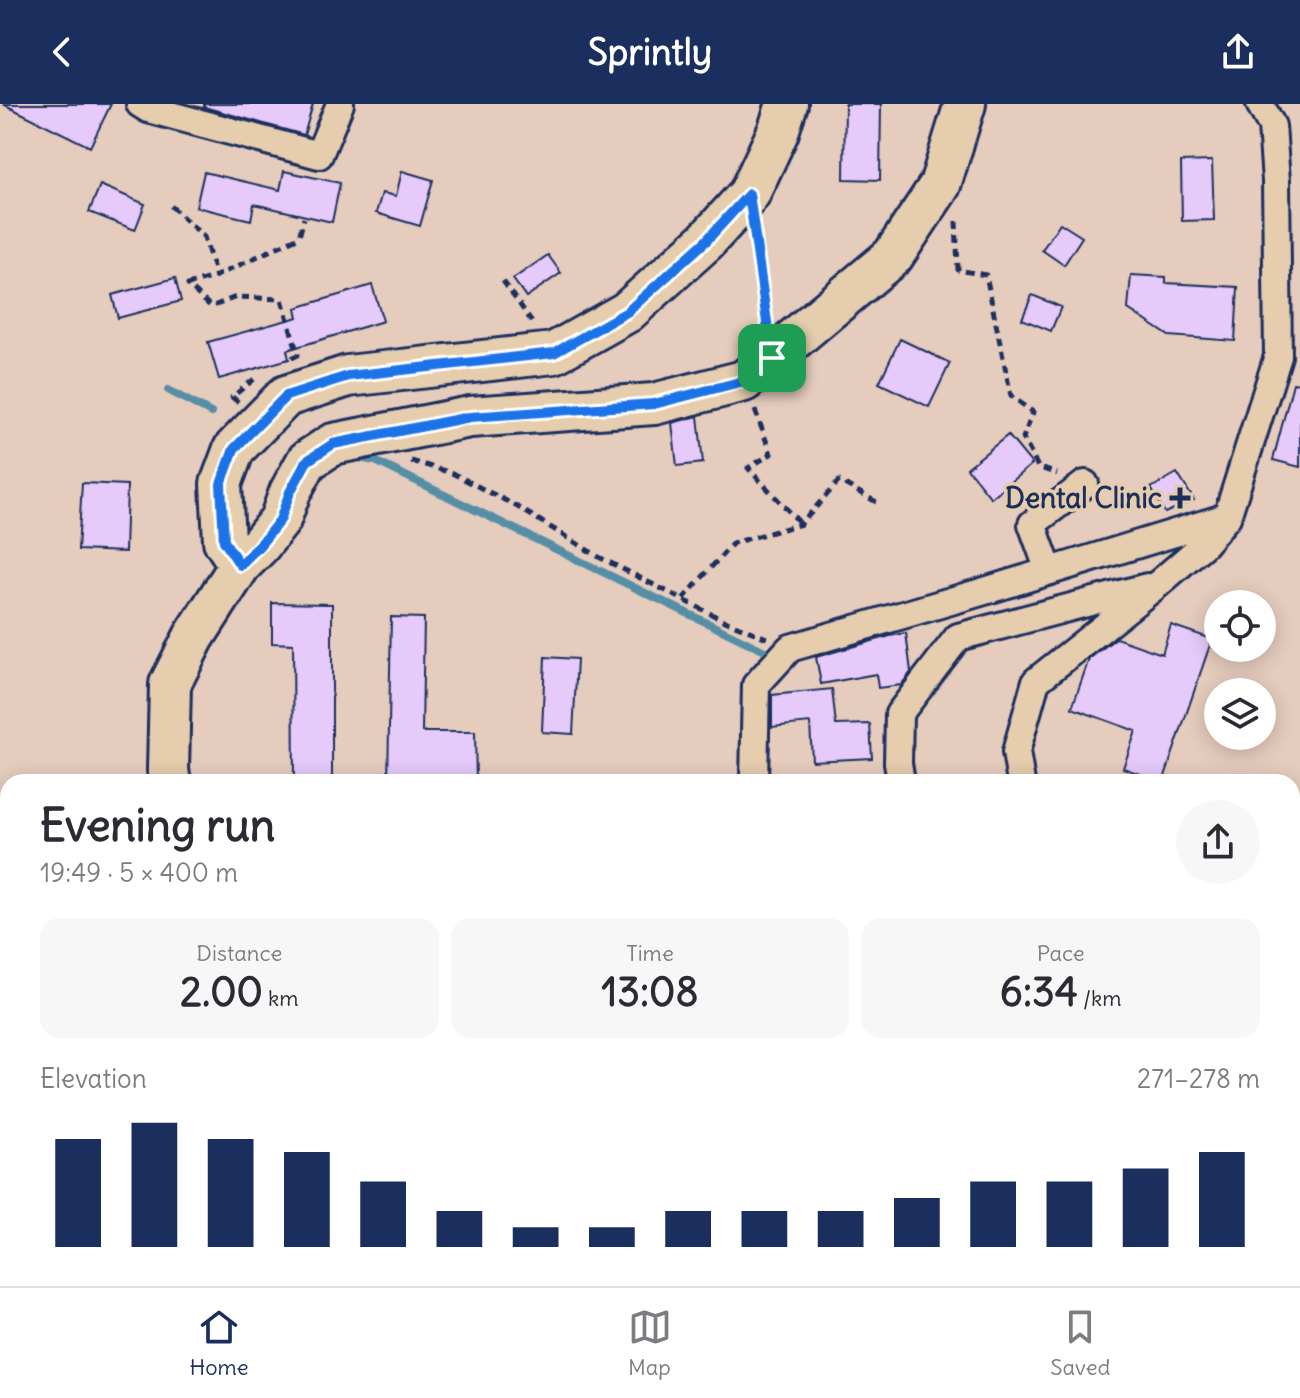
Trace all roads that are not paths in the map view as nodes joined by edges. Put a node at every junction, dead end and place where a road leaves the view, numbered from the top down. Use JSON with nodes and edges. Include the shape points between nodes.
{"nodes":[{"id":1,"x":140,"y":104,"type":"edge"},
{"id":2,"x":340,"y":104,"type":"edge"},
{"id":3,"x":787,"y":104,"type":"edge"},
{"id":4,"x":965,"y":104,"type":"edge"},
{"id":5,"x":1260,"y":104,"type":"edge"},
{"id":6,"x":1085,"y":484,"type":"road end"},
{"id":7,"x":1227,"y":517,"type":"junction"},
{"id":8,"x":240,"y":565,"type":"junction"},
{"id":9,"x":1049,"y":571,"type":"junction"},
{"id":10,"x":1158,"y":584,"type":"junction"},
{"id":11,"x":169,"y":774,"type":"edge"},
{"id":12,"x":754,"y":774,"type":"edge"},
{"id":13,"x":900,"y":774,"type":"edge"},
{"id":14,"x":1020,"y":774,"type":"edge"}],
"edges":[{"from":1,"to":2,"type":"street","via":[[319,155]]},
{"from":3,"to":8,"type":"main road","via":[[749,194],[627,312],[554,353],[348,376],[286,396],[234,449],[221,484],[224,541]]},
{"from":4,"to":8,"type":"main road","via":[[940,185],[893,256],[758,370],[654,404],[470,417],[333,444],[307,461],[280,520]]},
{"from":5,"to":7,"type":"street","via":[[1272,126],[1276,181],[1278,356]]},
{"from":6,"to":9,"type":"street","via":[[1032,524]]},
{"from":7,"to":9,"type":"street"},
{"from":7,"to":10,"type":"street"},
{"from":8,"to":11,"type":"main road","via":[[170,684]]},
{"from":9,"to":12,"type":"street","via":[[790,648],[756,685]]},
{"from":10,"to":13,"type":"street","via":[[958,637],[899,714]]},
{"from":10,"to":14,"type":"street","via":[[1036,681],[1016,752]]}]}
